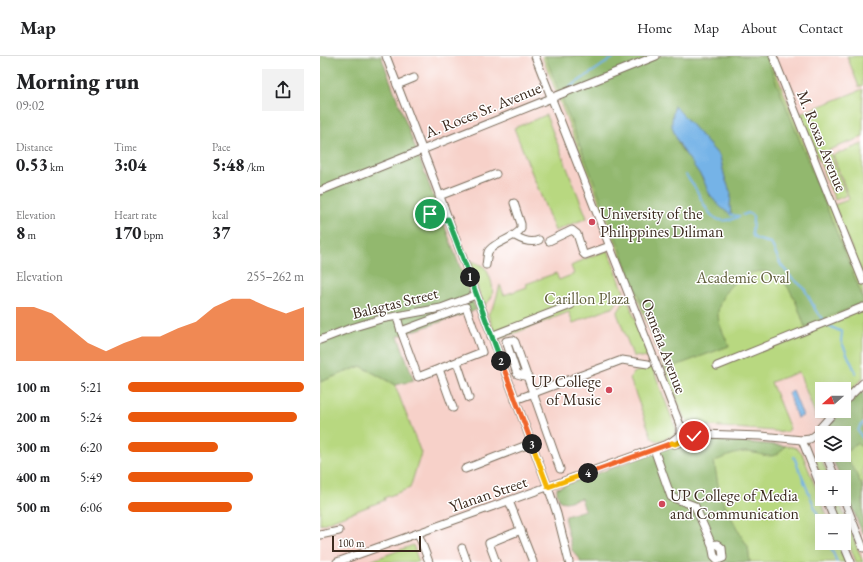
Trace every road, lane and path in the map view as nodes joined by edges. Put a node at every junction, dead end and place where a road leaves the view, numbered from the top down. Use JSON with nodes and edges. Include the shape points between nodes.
{"nodes":[{"id":1,"x":386,"y":56,"type":"edge"},
{"id":2,"x":535,"y":56,"type":"edge"},
{"id":3,"x":656,"y":56,"type":"edge"},
{"id":4,"x":773,"y":56,"type":"edge"},
{"id":5,"x":414,"y":78,"type":"dead end"},
{"id":6,"x":397,"y":85,"type":"junction"},
{"id":7,"x":552,"y":98,"type":"junction"},
{"id":8,"x":422,"y":150,"type":"junction"},
{"id":9,"x":496,"y":174,"type":"dead end"},
{"id":10,"x":320,"y":191,"type":"edge"},
{"id":11,"x":440,"y":196,"type":"junction"},
{"id":12,"x":514,"y":203,"type":"dead end"},
{"id":13,"x":444,"y":208,"type":"junction"},
{"id":14,"x":448,"y":219,"type":"junction"},
{"id":15,"x":515,"y":236,"type":"junction"},
{"id":16,"x":539,"y":240,"type":"dead end"},
{"id":17,"x":549,"y":241,"type":"dead end"},
{"id":18,"x":610,"y":246,"type":"junction"},
{"id":19,"x":486,"y":265,"type":"dead end"},
{"id":20,"x":863,"y":280,"type":"edge"},
{"id":21,"x":476,"y":295,"type":"junction"},
{"id":22,"x":571,"y":305,"type":"dead end"},
{"id":23,"x":863,"y":307,"type":"edge"},
{"id":24,"x":483,"y":314,"type":"junction"},
{"id":25,"x":397,"y":317,"type":"junction"},
{"id":26,"x":470,"y":318,"type":"junction"},
{"id":27,"x":401,"y":331,"type":"junction"},
{"id":28,"x":491,"y":335,"type":"junction"},
{"id":29,"x":477,"y":339,"type":"junction"},
{"id":30,"x":320,"y":340,"type":"edge"},
{"id":31,"x":456,"y":362,"type":"junction"},
{"id":32,"x":648,"y":364,"type":"dead end"},
{"id":33,"x":716,"y":366,"type":"dead end"},
{"id":34,"x":439,"y":369,"type":"junction"},
{"id":35,"x":528,"y":377,"type":"junction"},
{"id":36,"x":863,"y":383,"type":"edge"},
{"id":37,"x":533,"y":393,"type":"junction"},
{"id":38,"x":851,"y":395,"type":"edge"},
{"id":39,"x":469,"y":398,"type":"dead end"},
{"id":40,"x":515,"y":400,"type":"junction"},
{"id":41,"x":453,"y":408,"type":"dead end"},
{"id":42,"x":828,"y":418,"type":"edge"},
{"id":43,"x":680,"y":425,"type":"junction"},
{"id":44,"x":821,"y":426,"type":"edge"},
{"id":45,"x":702,"y":434,"type":"junction"},
{"id":46,"x":815,"y":435,"type":"edge"},
{"id":47,"x":802,"y":440,"type":"junction"},
{"id":48,"x":532,"y":443,"type":"junction"},
{"id":49,"x":670,"y":443,"type":"junction"},
{"id":50,"x":654,"y":449,"type":"junction"},
{"id":51,"x":466,"y":469,"type":"dead end"},
{"id":52,"x":560,"y":469,"type":"dead end"},
{"id":53,"x":815,"y":472,"type":"edge"},
{"id":54,"x":548,"y":487,"type":"junction"},
{"id":55,"x":509,"y":501,"type":"junction"},
{"id":56,"x":847,"y":506,"type":"edge"},
{"id":57,"x":521,"y":530,"type":"junction"},
{"id":58,"x":339,"y":531,"type":"dead end"},
{"id":59,"x":418,"y":533,"type":"junction"},
{"id":60,"x":320,"y":534,"type":"edge"},
{"id":61,"x":462,"y":548,"type":"dead end"},
{"id":62,"x":863,"y":548,"type":"edge"},
{"id":63,"x":847,"y":550,"type":"edge"},
{"id":64,"x":721,"y":560,"type":"edge"},
{"id":65,"x":337,"y":562,"type":"edge"},
{"id":66,"x":429,"y":562,"type":"edge"},
{"id":67,"x":467,"y":562,"type":"edge"},
{"id":68,"x":496,"y":562,"type":"edge"},
{"id":69,"x":533,"y":562,"type":"edge"},
{"id":70,"x":569,"y":562,"type":"edge"},
{"id":71,"x":851,"y":562,"type":"edge"}],
"edges":[{"from":1,"to":6,"type":"street"},
{"from":2,"to":7,"type":"street","name":"Osmeña Avenue"},
{"from":3,"to":7,"type":"street","name":"A. Roces Sr. Avenue"},
{"from":4,"to":20,"type":"street","name":"M. Roxas Avenue"},
{"from":5,"to":6,"type":"street"},
{"from":6,"to":8,"type":"street"},
{"from":7,"to":8,"type":"street","name":"A. Roces Sr. Avenue"},
{"from":7,"to":18,"type":"street","name":"Osmeña Avenue"},
{"from":8,"to":10,"type":"street","name":"A. Roces Sr. Avenue"},
{"from":8,"to":11,"type":"street"},
{"from":9,"to":11,"type":"street"},
{"from":11,"to":13,"type":"street"},
{"from":12,"to":15,"type":"street","via":[[521,224],[521,229]]},
{"from":13,"to":14,"type":"street"},
{"from":13,"to":14,"type":"street","via":[[430,214],[431,221],[438,223]]},
{"from":14,"to":21,"type":"street"},
{"from":15,"to":16,"type":"street","via":[[528,241]]},
{"from":15,"to":19,"type":"street","via":[[490,249]]},
{"from":17,"to":18,"type":"street","via":[[572,230],[577,234],[585,255]]},
{"from":18,"to":43,"type":"street","name":"Osmeña Avenue"},
{"from":21,"to":24,"type":"street"},
{"from":21,"to":25,"type":"street","name":"Balagtas Street","via":[[441,308]]},
{"from":22,"to":28,"type":"street"},
{"from":23,"to":33,"type":"street"},
{"from":24,"to":26,"type":"street"},
{"from":24,"to":28,"type":"street"},
{"from":25,"to":27,"type":"street"},
{"from":25,"to":30,"type":"street","name":"Balagtas Street","via":[[350,328]]},
{"from":26,"to":27,"type":"street","via":[[466,307]]},
{"from":26,"to":29,"type":"street"},
{"from":27,"to":34,"type":"street","via":[[418,377]]},
{"from":28,"to":29,"type":"street"},
{"from":28,"to":40,"type":"street"},
{"from":29,"to":31,"type":"street","via":[[482,352]]},
{"from":31,"to":34,"type":"street"},
{"from":31,"to":39,"type":"street"},
{"from":32,"to":37,"type":"street","via":[[622,360]]},
{"from":34,"to":41,"type":"street"},
{"from":35,"to":35,"type":"street","via":[[515,342],[506,341],[517,374]]},
{"from":35,"to":37,"type":"street"},
{"from":36,"to":38,"type":"street"},
{"from":37,"to":40,"type":"street"},
{"from":37,"to":52,"type":"street"},
{"from":40,"to":48,"type":"street"},
{"from":42,"to":44,"type":"street"},
{"from":43,"to":45,"type":"street","via":[[694,433]]},
{"from":43,"to":49,"type":"street","via":[[680,435]]},
{"from":45,"to":47,"type":"street"},
{"from":45,"to":49,"type":"street","name":"Ylanan Street","via":[[675,444]]},
{"from":46,"to":47,"type":"street"},
{"from":47,"to":53,"type":"street"},
{"from":48,"to":51,"type":"street"},
{"from":48,"to":54,"type":"street"},
{"from":49,"to":50,"type":"street","name":"Ylanan Street"},
{"from":50,"to":54,"type":"street","name":"Ylanan Street"},
{"from":50,"to":64,"type":"street","via":[[671,498],[695,506],[712,545],[714,556]]},
{"from":54,"to":55,"type":"street","name":"Ylanan Street"},
{"from":54,"to":70,"type":"street"},
{"from":55,"to":57,"type":"street"},
{"from":55,"to":59,"type":"street","name":"Ylanan Street"},
{"from":56,"to":62,"type":"street"},
{"from":57,"to":68,"type":"street","via":[[489,543]]},
{"from":57,"to":69,"type":"street"},
{"from":58,"to":60,"type":"street"},
{"from":59,"to":65,"type":"street","name":"Ylanan Street"},
{"from":59,"to":66,"type":"street"},
{"from":61,"to":67,"type":"street"},
{"from":63,"to":71,"type":"street"}]}
